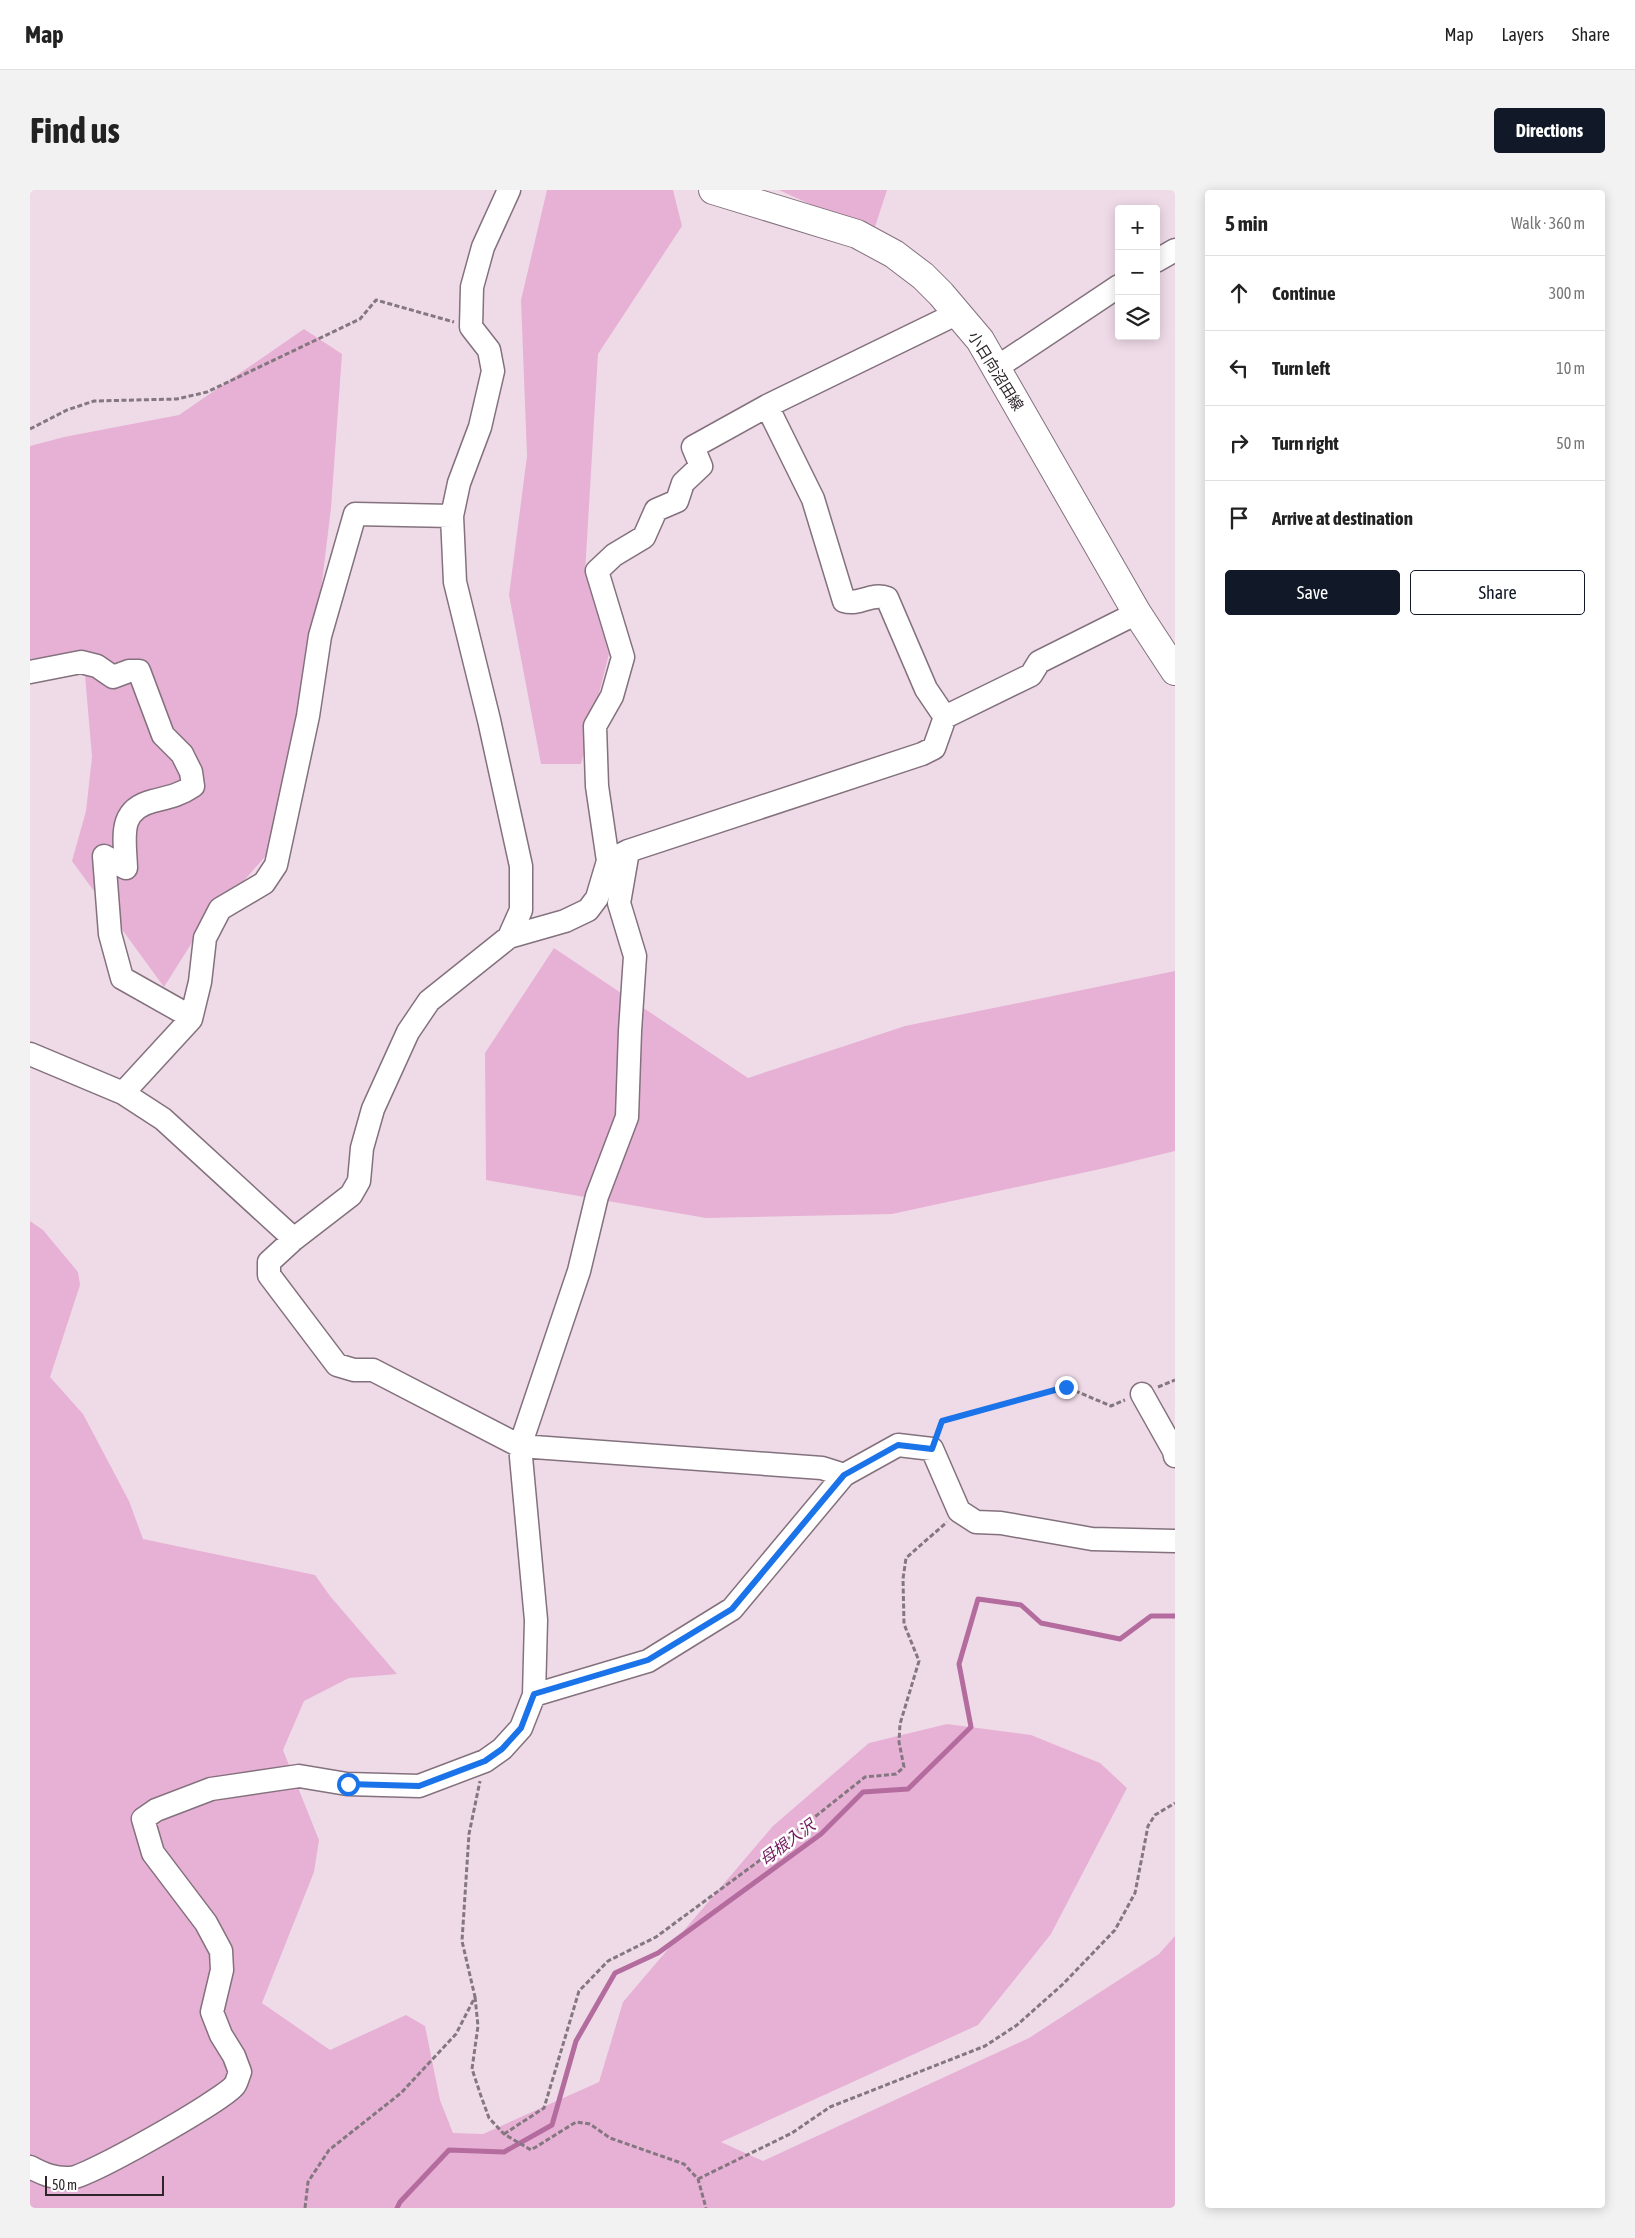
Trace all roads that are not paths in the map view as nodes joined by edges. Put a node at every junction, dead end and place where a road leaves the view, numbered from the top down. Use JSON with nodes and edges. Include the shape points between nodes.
{"nodes":[{"id":1,"x":509,"y":190,"type":"edge"},
{"id":2,"x":713,"y":190,"type":"edge"},
{"id":3,"x":1175,"y":250,"type":"edge"},
{"id":4,"x":1160,"y":259,"type":"edge"},
{"id":5,"x":1115,"y":289,"type":"edge"},
{"id":6,"x":958,"y":313,"type":"junction"},
{"id":7,"x":996,"y":368,"type":"junction"},
{"id":8,"x":767,"y":406,"type":"junction"},
{"id":9,"x":452,"y":516,"type":"junction"},
{"id":10,"x":1137,"y":613,"type":"junction"},
{"id":11,"x":1175,"y":671,"type":"edge"},
{"id":12,"x":30,"y":672,"type":"edge"},
{"id":13,"x":945,"y":717,"type":"junction"},
{"id":14,"x":628,"y":851,"type":"junction"},
{"id":15,"x":608,"y":861,"type":"junction"},
{"id":16,"x":509,"y":937,"type":"junction"},
{"id":17,"x":191,"y":1019,"type":"junction"},
{"id":18,"x":30,"y":1054,"type":"edge"},
{"id":19,"x":123,"y":1093,"type":"junction"},
{"id":20,"x":294,"y":1239,"type":"junction"},
{"id":21,"x":1142,"y":1394,"type":"road end"},
{"id":22,"x":520,"y":1446,"type":"junction"},
{"id":23,"x":1175,"y":1456,"type":"edge"},
{"id":24,"x":844,"y":1475,"type":"junction"},
{"id":25,"x":1175,"y":1541,"type":"edge"},
{"id":26,"x":534,"y":1694,"type":"junction"},
{"id":27,"x":30,"y":2167,"type":"edge"}],
"edges":[{"from":1,"to":9,"type":"street","via":[[483,247],[472,287],[471,327],[489,350],[493,371],[480,427],[459,483]]},
{"from":2,"to":6,"type":"main road","name":"小日向沼田線","via":[[857,234],[894,254],[923,276]]},
{"from":3,"to":4,"type":"street"},
{"from":5,"to":7,"type":"street"},
{"from":6,"to":7,"type":"main road","name":"小日向沼田線","via":[[980,340]]},
{"from":6,"to":8,"type":"street"},
{"from":7,"to":10,"type":"main road","name":"小日向沼田線"},
{"from":8,"to":13,"type":"street","via":[[813,499],[844,601],[852,603],[879,595],[886,598],[926,689]]},
{"from":8,"to":15,"type":"street","via":[[693,447],[701,466],[683,483],[677,501],[656,510],[644,537],[614,555],[597,571],[623,657],[612,696],[595,726],[597,786]]},
{"from":9,"to":16,"type":"street","via":[[455,582],[521,866],[520,910]]},
{"from":9,"to":17,"type":"street","via":[[355,514],[320,636],[308,716],[276,865],[264,883],[220,909],[205,938],[200,982]]},
{"from":10,"to":11,"type":"main road","name":"小日向沼田線"},
{"from":10,"to":13,"type":"street","via":[[1039,662],[1030,675]]},
{"from":12,"to":17,"type":"street","via":[[81,662],[97,666],[113,677],[139,671],[162,735],[182,754],[192,772],[193,786],[179,795],[138,806],[130,813],[124,834],[126,868],[104,856],[110,934],[122,978]]},
{"from":13,"to":14,"type":"street","via":[[934,748],[922,754]]},
{"from":14,"to":15,"type":"street"},
{"from":14,"to":22,"type":"street","via":[[619,903],[635,956],[627,1118],[597,1196],[579,1271]]},
{"from":15,"to":16,"type":"street","via":[[597,898],[588,910],[565,922]]},
{"from":16,"to":20,"type":"street","via":[[429,1001],[408,1032],[372,1109],[362,1148],[359,1181],[351,1195]]},
{"from":17,"to":19,"type":"street"},
{"from":18,"to":19,"type":"street"},
{"from":19,"to":20,"type":"street","via":[[163,1119]]},
{"from":20,"to":22,"type":"street","via":[[269,1262],[270,1274],[336,1365],[354,1370],[373,1370]]},
{"from":21,"to":23,"type":"street"},
{"from":22,"to":24,"type":"street","via":[[822,1468]]},
{"from":22,"to":26,"type":"street","via":[[536,1620]]},
{"from":24,"to":25,"type":"street","via":[[898,1445],[932,1449],[959,1511],[976,1522],[1001,1523],[1092,1539]]},
{"from":24,"to":26,"type":"street","via":[[732,1609],[648,1660]]},
{"from":26,"to":27,"type":"street","via":[[521,1728],[502,1749],[485,1761],[419,1786],[348,1784],[299,1776],[211,1789],[156,1810],[143,1819],[153,1852],[206,1923],[221,1951],[222,1970],[212,2012],[240,2072],[235,2086],[102,2166],[72,2179],[46,2176]]}]}
